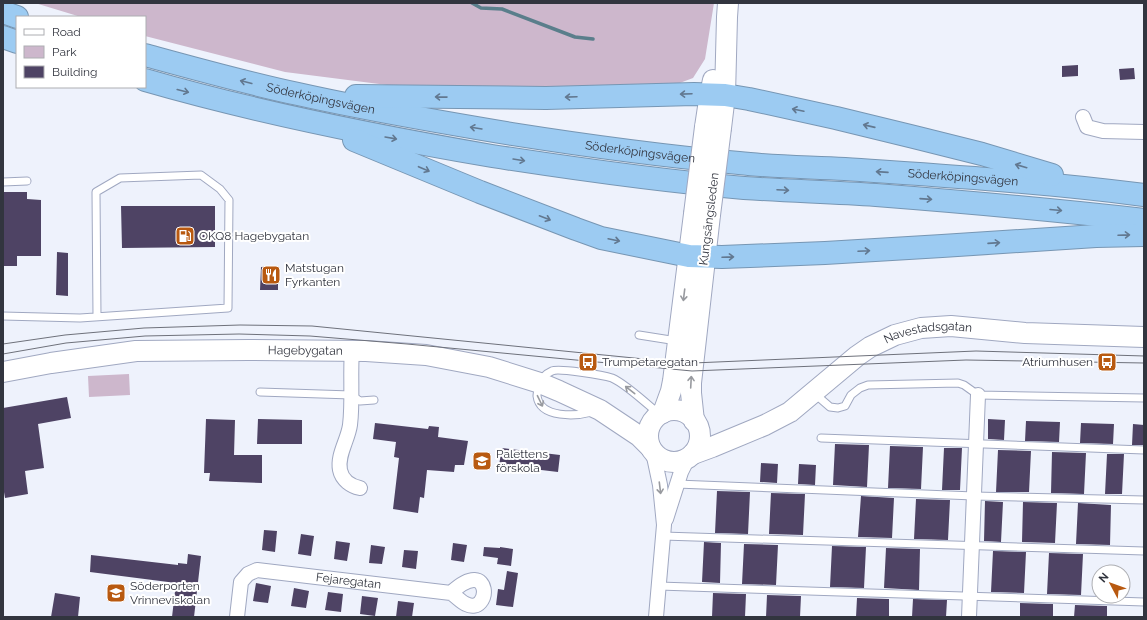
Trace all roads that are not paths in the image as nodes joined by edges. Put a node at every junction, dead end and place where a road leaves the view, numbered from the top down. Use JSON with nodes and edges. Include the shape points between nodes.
{"nodes":[{"id":1,"x":727,"y":10,"type":"edge"},
{"id":2,"x":3,"y":12,"type":"edge"},
{"id":3,"x":16,"y":17,"type":"edge"},
{"id":4,"x":3,"y":37,"type":"edge"},
{"id":5,"x":16,"y":42,"type":"edge"},
{"id":6,"x":146,"y":55,"type":"edge"},
{"id":7,"x":146,"y":80,"type":"edge"},
{"id":8,"x":297,"y":94,"type":"junction"},
{"id":9,"x":717,"y":95,"type":"junction"},
{"id":10,"x":1084,"y":117,"type":"dead end"},
{"id":11,"x":310,"y":122,"type":"junction"},
{"id":12,"x":1144,"y":132,"type":"edge"},
{"id":13,"x":27,"y":181,"type":"dead end"},
{"id":14,"x":3,"y":182,"type":"edge"},
{"id":15,"x":1099,"y":189,"type":"junction"},
{"id":16,"x":1144,"y":195,"type":"edge"},
{"id":17,"x":1144,"y":220,"type":"edge"},
{"id":18,"x":1144,"y":235,"type":"edge"},
{"id":19,"x":697,"y":256,"type":"junction"},
{"id":20,"x":3,"y":316,"type":"edge"},
{"id":21,"x":97,"y":316,"type":"junction"},
{"id":22,"x":639,"y":335,"type":"dead end"},
{"id":23,"x":1144,"y":337,"type":"edge"},
{"id":24,"x":687,"y":342,"type":"junction"},
{"id":25,"x":352,"y":350,"type":"junction"},
{"id":26,"x":3,"y":372,"type":"edge"},
{"id":27,"x":540,"y":383,"type":"junction"},
{"id":28,"x":260,"y":392,"type":"dead end"},
{"id":29,"x":814,"y":393,"type":"junction"},
{"id":30,"x":351,"y":395,"type":"junction"},
{"id":31,"x":978,"y":395,"type":"junction"},
{"id":32,"x":1144,"y":398,"type":"edge"},
{"id":33,"x":374,"y":400,"type":"dead end"},
{"id":34,"x":600,"y":410,"type":"junction"},
{"id":35,"x":659,"y":416,"type":"junction"},
{"id":36,"x":696,"y":422,"type":"junction"},
{"id":37,"x":742,"y":435,"type":"junction"},
{"id":38,"x":821,"y":438,"type":"dead end"},
{"id":39,"x":975,"y":444,"type":"junction"},
{"id":40,"x":652,"y":449,"type":"junction"},
{"id":41,"x":1144,"y":450,"type":"edge"},
{"id":42,"x":690,"y":456,"type":"junction"},
{"id":43,"x":677,"y":484,"type":"junction"},
{"id":44,"x":360,"y":488,"type":"dead end"},
{"id":45,"x":974,"y":496,"type":"junction"},
{"id":46,"x":1144,"y":500,"type":"edge"},
{"id":47,"x":664,"y":530,"type":"junction"},
{"id":48,"x":972,"y":546,"type":"junction"},
{"id":49,"x":1144,"y":551,"type":"edge"},
{"id":50,"x":659,"y":586,"type":"junction"},
{"id":51,"x":451,"y":593,"type":"dead end"},
{"id":52,"x":970,"y":595,"type":"junction"},
{"id":53,"x":1144,"y":602,"type":"edge"},
{"id":54,"x":237,"y":617,"type":"edge"},
{"id":55,"x":656,"y":617,"type":"edge"},
{"id":56,"x":969,"y":617,"type":"edge"}],
"edges":[{"from":1,"to":9,"type":"street","name":"Kungsängsleden"},
{"from":2,"to":3,"type":"highway"},
{"from":4,"to":5,"type":"highway"},
{"from":8,"to":6,"type":"highway","name":"Söderköpingsvägen","one_way":true},
{"from":7,"to":11,"type":"highway","name":"Söderköpingsvägen","one_way":true},
{"from":9,"to":8,"type":"highway","one_way":true,"via":[[447,98]]},
{"from":15,"to":8,"type":"highway","name":"Söderköpingsvägen","one_way":true,"via":[[1001,180],[743,164],[653,154],[450,124]]},
{"from":15,"to":9,"type":"highway","one_way":true,"via":[[982,154],[914,137],[749,99]]},
{"from":9,"to":19,"type":"street","name":"Kungsängsleden","bridge":true},
{"from":10,"to":12,"type":"street","via":[[1087,127],[1103,131]]},
{"from":11,"to":17,"type":"highway","name":"Söderköpingsvägen","one_way":true,"via":[[579,170],[744,188],[875,195],[1062,210]]},
{"from":11,"to":19,"type":"highway","one_way":true,"via":[[473,190],[601,238]]},
{"from":13,"to":14,"type":"lane"},
{"from":15,"to":16,"type":"highway","name":"Söderköpingsvägen"},
{"from":19,"to":18,"type":"highway","one_way":true,"via":[[817,253]]},
{"from":19,"to":24,"type":"street","name":"Kungsängsleden"},
{"from":20,"to":21,"type":"lane"},
{"from":21,"to":21,"type":"lane","via":[[228,308],[229,200],[220,189],[201,175],[120,178],[96,192]]},
{"from":22,"to":24,"type":"lane"},
{"from":23,"to":29,"type":"street","name":"Navestadsgatan","via":[[1025,333],[951,326],[921,328],[895,335],[870,348]]},
{"from":24,"to":35,"type":"street","name":"Kungsängsleden","via":[[671,391]]},
{"from":36,"to":24,"type":"street","name":"Kungsängsleden","one_way":true},
{"from":25,"to":26,"type":"street","name":"Hagebygatan","via":[[136,351]]},
{"from":25,"to":27,"type":"street","name":"Hagebygatan","via":[[426,355],[489,367]]},
{"from":25,"to":30,"type":"street"},
{"from":27,"to":34,"type":"street","name":"Hagebygatan"},
{"from":35,"to":27,"type":"lane","one_way":true,"via":[[612,378],[553,370],[545,375]]},
{"from":28,"to":30,"type":"lane"},
{"from":29,"to":31,"type":"lane","via":[[830,407],[838,408],[845,406],[852,395],[868,385],[958,383]]},
{"from":29,"to":37,"type":"street","name":"Navestadsgatan","via":[[790,412]]},
{"from":30,"to":33,"type":"lane","via":[[360,401]]},
{"from":30,"to":44,"type":"street","via":[[350,425],[344,442],[340,472],[348,483]]},
{"from":31,"to":32,"type":"lane"},
{"from":31,"to":39,"type":"street"},
{"from":34,"to":35,"type":"street","name":"Hagebygatan","via":[[640,418]]},
{"from":34,"to":40,"type":"street","name":"Hagebygatan","via":[[639,436]]},
{"from":35,"to":36,"type":"street","via":[[669,411],[677,411]]},
{"from":35,"to":40,"type":"street","via":[[649,429],[648,440]]},
{"from":36,"to":37,"type":"street","via":[[714,431]]},
{"from":36,"to":42,"type":"street","via":[[700,435],[699,442]]},
{"from":37,"to":42,"type":"street","name":"Navestadsgatan"},
{"from":38,"to":39,"type":"lane"},
{"from":39,"to":41,"type":"lane"},
{"from":39,"to":45,"type":"street"},
{"from":40,"to":42,"type":"street","via":[[666,461],[683,461]]},
{"from":40,"to":47,"type":"street","one_way":true,"via":[[660,485]]},
{"from":42,"to":43,"type":"street"},
{"from":43,"to":45,"type":"lane"},
{"from":43,"to":47,"type":"street"},
{"from":45,"to":46,"type":"lane"},
{"from":45,"to":48,"type":"street"},
{"from":47,"to":48,"type":"lane"},
{"from":47,"to":50,"type":"street"},
{"from":48,"to":49,"type":"lane"},
{"from":48,"to":52,"type":"street"},
{"from":50,"to":52,"type":"lane"},
{"from":50,"to":55,"type":"street"},
{"from":51,"to":54,"type":"street","name":"Fejaregatan","via":[[257,570],[248,574],[241,582]]},
{"from":52,"to":53,"type":"lane"},
{"from":52,"to":56,"type":"street"}]}
